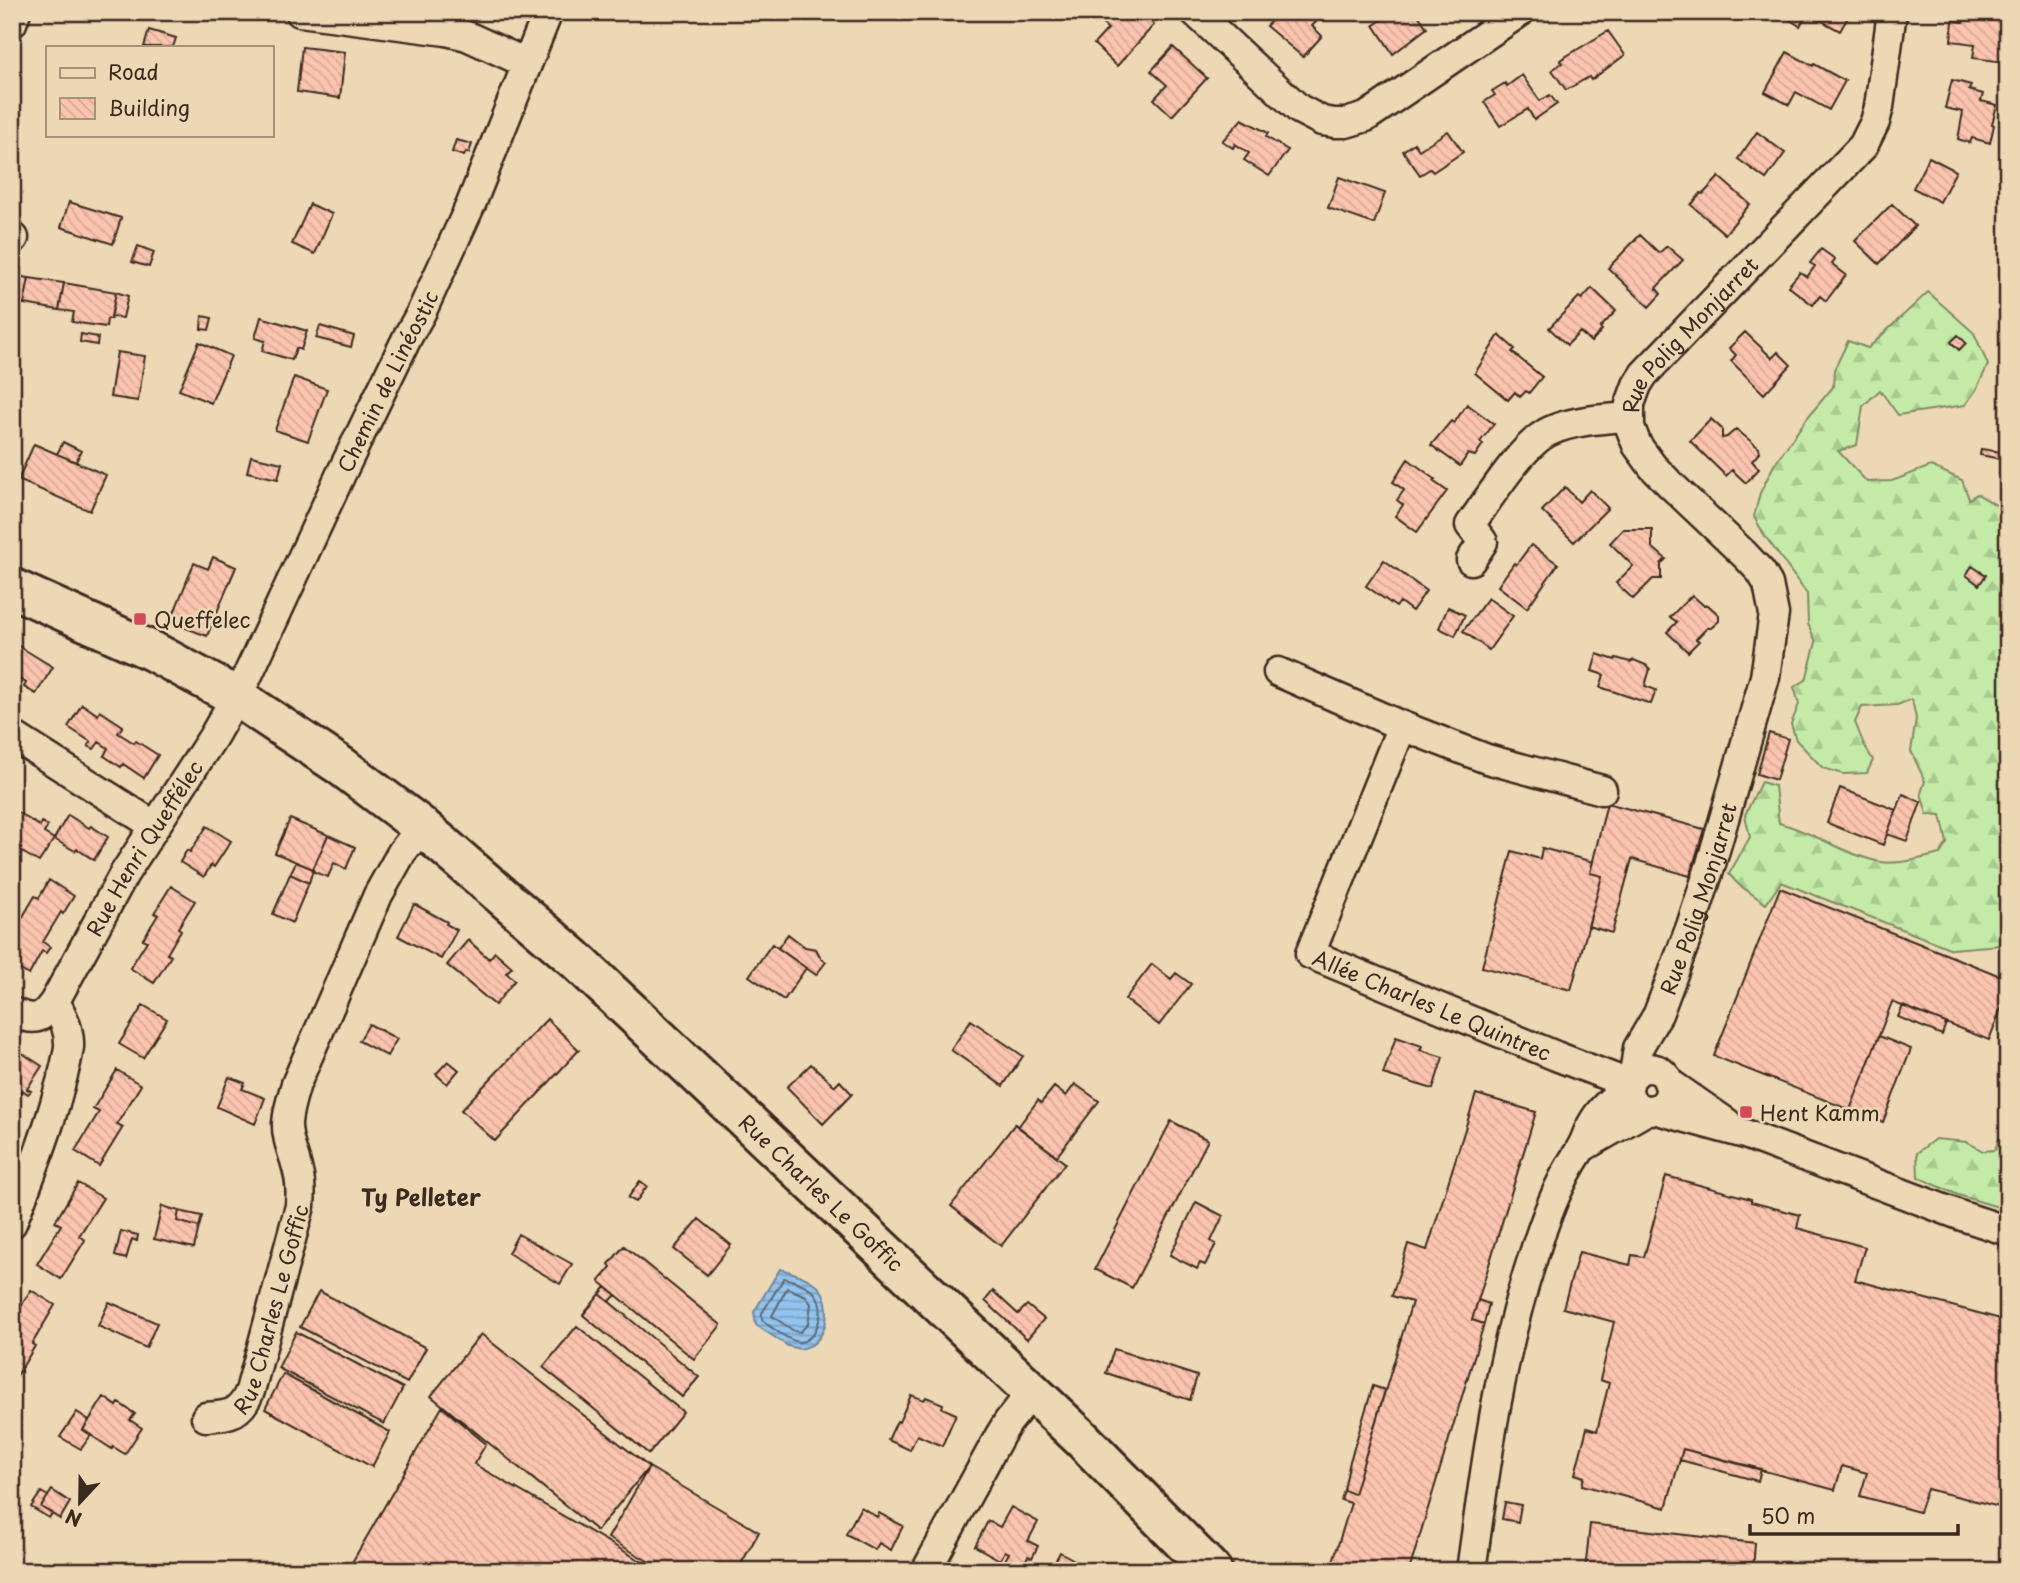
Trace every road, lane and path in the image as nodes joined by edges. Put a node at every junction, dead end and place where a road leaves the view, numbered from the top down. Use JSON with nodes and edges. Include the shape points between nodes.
{"nodes":[{"id":1,"x":16,"y":12,"type":"edge"},
{"id":2,"x":300,"y":12,"type":"edge"},
{"id":3,"x":548,"y":12,"type":"edge"},
{"id":4,"x":1195,"y":12,"type":"edge"},
{"id":5,"x":1520,"y":12,"type":"edge"},
{"id":6,"x":1892,"y":12,"type":"edge"},
{"id":7,"x":12,"y":23,"type":"edge"},
{"id":8,"x":526,"y":63,"type":"junction"},
{"id":9,"x":1629,"y":416,"type":"junction"},
{"id":10,"x":1471,"y":560,"type":"dead end"},
{"id":11,"x":12,"y":588,"type":"edge"},
{"id":12,"x":1278,"y":672,"type":"dead end"},
{"id":13,"x":236,"y":697,"type":"junction"},
{"id":14,"x":1402,"y":726,"type":"junction"},
{"id":15,"x":12,"y":735,"type":"edge"},
{"id":16,"x":1602,"y":790,"type":"dead end"},
{"id":17,"x":155,"y":825,"type":"junction"},
{"id":18,"x":422,"y":827,"type":"junction"},
{"id":19,"x":55,"y":1001,"type":"junction"},
{"id":20,"x":12,"y":1012,"type":"edge"},
{"id":21,"x":1658,"y":1014,"type":"junction"},
{"id":22,"x":1667,"y":1079,"type":"junction"},
{"id":23,"x":1630,"y":1083,"type":"junction"},
{"id":24,"x":1651,"y":1110,"type":"junction"},
{"id":25,"x":1745,"y":1134,"type":"junction"},
{"id":26,"x":1581,"y":1147,"type":"junction"},
{"id":27,"x":12,"y":1223,"type":"edge"},
{"id":28,"x":2008,"y":1231,"type":"edge"},
{"id":29,"x":1032,"y":1392,"type":"junction"},
{"id":30,"x":206,"y":1417,"type":"dead end"},
{"id":31,"x":937,"y":1567,"type":"edge"},
{"id":32,"x":1212,"y":1571,"type":"edge"},
{"id":33,"x":1471,"y":1571,"type":"edge"}],
"edges":[{"from":1,"to":7,"type":"street"},
{"from":2,"to":8,"type":"street","via":[[446,31]]},
{"from":3,"to":8,"type":"street","name":"Chemin de Linéostic"},
{"from":4,"to":5,"type":"street","via":[[1298,109],[1322,121],[1346,123],[1366,117]]},
{"from":6,"to":9,"type":"street","name":"Rue Polig Monjarret","via":[[1883,91],[1863,146],[1644,374]]},
{"from":8,"to":13,"type":"street","name":"Chemin de Linéostic","via":[[428,300]]},
{"from":9,"to":10,"type":"street","via":[[1573,424],[1539,437],[1470,525],[1483,542]]},
{"from":9,"to":21,"type":"street","name":"Rue Polig Monjarret","via":[[1632,435],[1653,467],[1760,572],[1768,584],[1774,614],[1760,699],[1691,926]]},
{"from":11,"to":13,"type":"street","name":"Rue Charles Le Goffic","via":[[141,646]]},
{"from":12,"to":14,"type":"street"},
{"from":13,"to":17,"type":"street","name":"Rue Henri Queffélec"},
{"from":13,"to":18,"type":"street","name":"Rue Charles Le Goffic","via":[[331,758]]},
{"from":14,"to":16,"type":"street","via":[[1488,759]]},
{"from":14,"to":23,"type":"street","name":"Allée Charles Le Quintrec","via":[[1310,954]]},
{"from":15,"to":17,"type":"street"},
{"from":17,"to":19,"type":"street","name":"Rue Henri Queffélec","via":[[107,902]]},
{"from":18,"to":29,"type":"street","name":"Rue Charles Le Goffic","via":[[573,958]]},
{"from":18,"to":30,"type":"street","name":"Rue Charles Le Goffic","via":[[378,895],[296,1084],[287,1124],[299,1173],[300,1206],[246,1402],[236,1412]]},
{"from":19,"to":20,"type":"street","via":[[39,1017],[29,1019]]},
{"from":19,"to":27,"type":"street","via":[[68,1033],[67,1057],[47,1131]]},
{"from":21,"to":22,"type":"street","name":"Rue Polig Monjarret"},
{"from":21,"to":23,"type":"street","name":"Rue Polig Monjarret","via":[[1638,1048]]},
{"from":22,"to":23,"type":"street","via":[[1648,1069]]},
{"from":22,"to":24,"type":"street","via":[[1667,1100]]},
{"from":22,"to":25,"type":"street"},
{"from":23,"to":24,"type":"street","via":[[1633,1102]]},
{"from":23,"to":26,"type":"street","via":[[1604,1107]]},
{"from":24,"to":25,"type":"street"},
{"from":24,"to":26,"type":"street"},
{"from":25,"to":28,"type":"street"},
{"from":26,"to":33,"type":"street","via":[[1544,1223],[1507,1344]]},
{"from":29,"to":31,"type":"street","via":[[1003,1428]]},
{"from":29,"to":32,"type":"street","name":"Rue Charles Le Goffic"}]}
